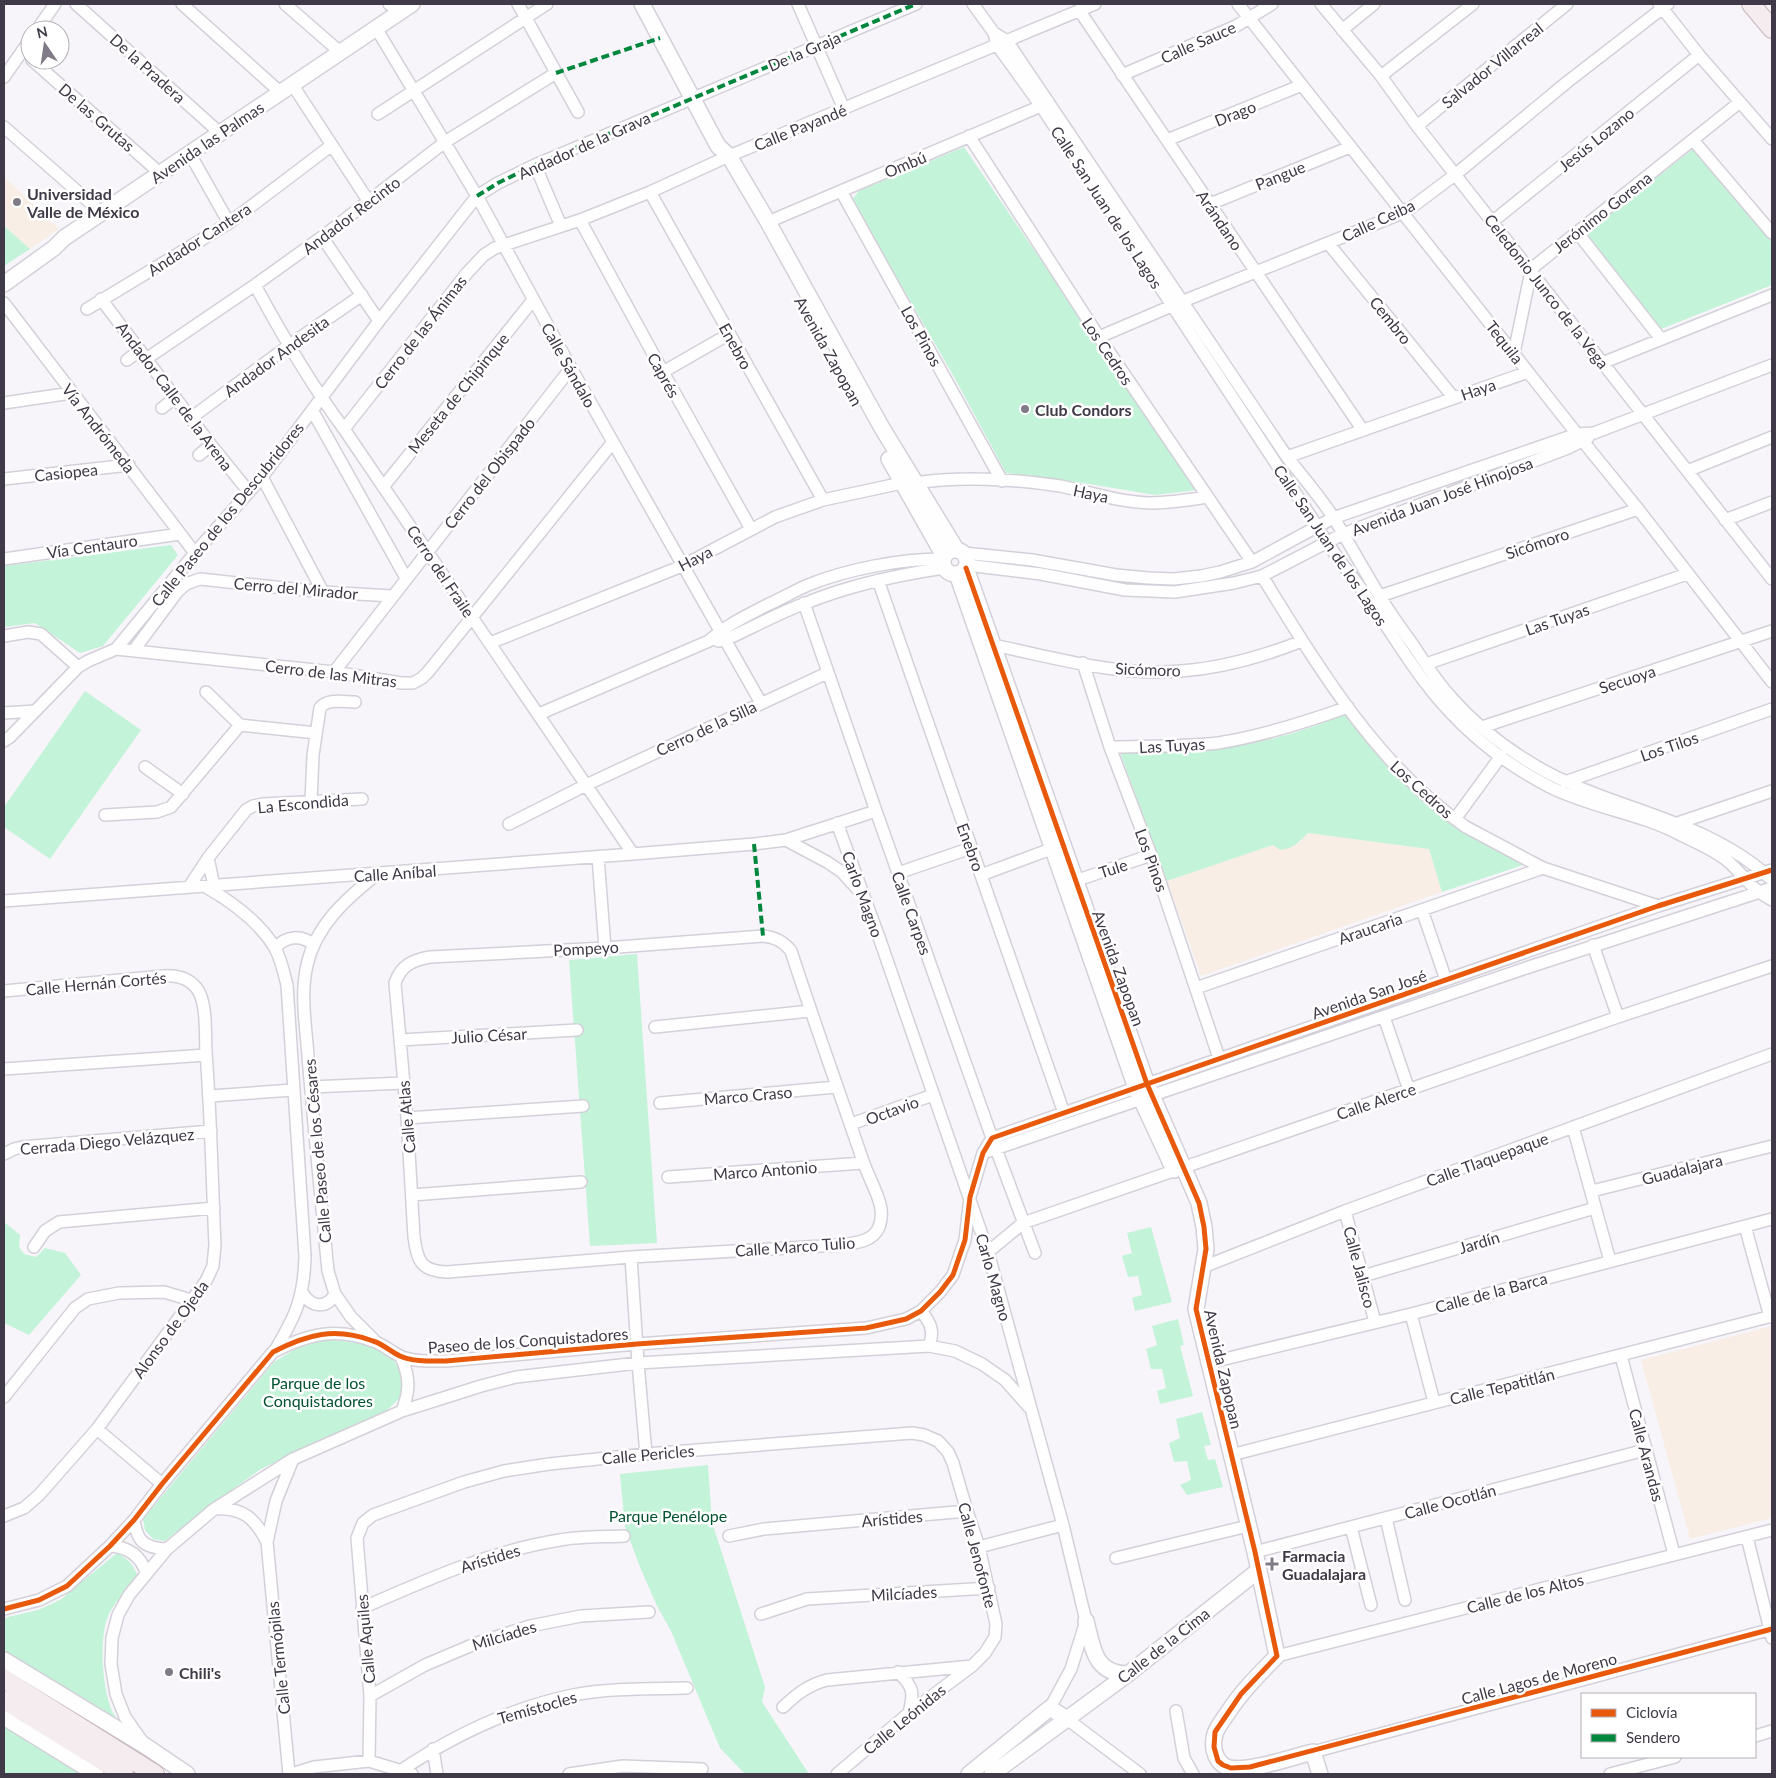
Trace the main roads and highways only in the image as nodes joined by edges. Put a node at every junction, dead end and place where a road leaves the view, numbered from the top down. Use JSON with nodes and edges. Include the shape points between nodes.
{"nodes":[{"id":1,"x":1751,"y":4,"type":"edge"},
{"id":2,"x":1772,"y":29,"type":"edge"},
{"id":3,"x":4,"y":1679,"type":"edge"},
{"id":4,"x":4,"y":1700,"type":"edge"},
{"id":5,"x":124,"y":1774,"type":"edge"},
{"id":6,"x":155,"y":1774,"type":"edge"}],
"edges":[{"from":1,"to":2,"type":"main road"},
{"from":3,"to":6,"type":"main road"},
{"from":4,"to":5,"type":"main road"}]}
